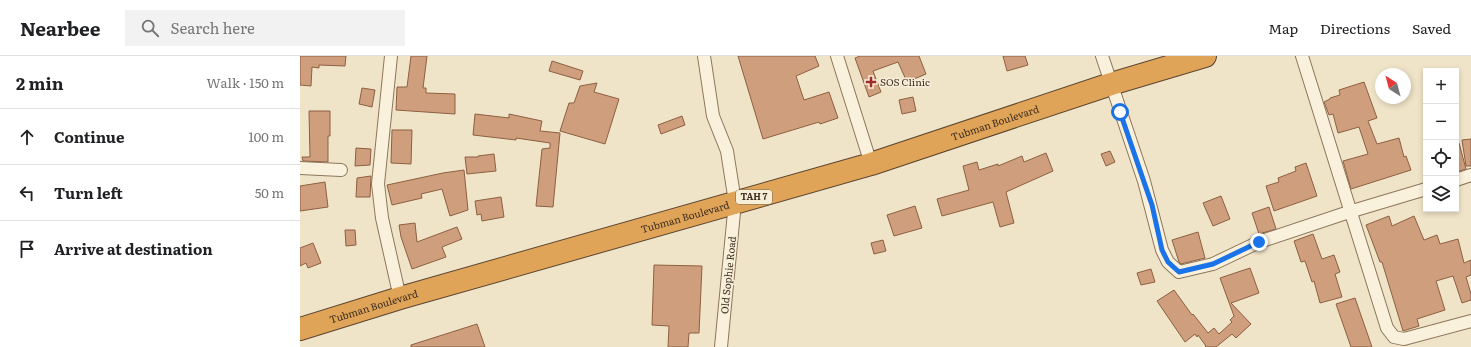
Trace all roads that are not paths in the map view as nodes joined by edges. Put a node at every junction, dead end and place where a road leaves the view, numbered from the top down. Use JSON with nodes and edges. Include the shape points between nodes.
{"nodes":[{"id":1,"x":391,"y":56,"type":"edge"},
{"id":2,"x":704,"y":56,"type":"edge"},
{"id":3,"x":837,"y":56,"type":"edge"},
{"id":4,"x":1102,"y":56,"type":"edge"},
{"id":5,"x":1205,"y":56,"type":"edge"},
{"id":6,"x":1302,"y":56,"type":"edge"},
{"id":7,"x":1111,"y":84,"type":"junction"},
{"id":8,"x":871,"y":164,"type":"junction"},
{"id":9,"x":300,"y":168,"type":"edge"},
{"id":10,"x":341,"y":170,"type":"dead end"},
{"id":11,"x":1471,"y":175,"type":"edge"},
{"id":12,"x":1459,"y":179,"type":"edge"},
{"id":13,"x":1423,"y":190,"type":"edge"},
{"id":14,"x":735,"y":202,"type":"junction"},
{"id":15,"x":1349,"y":212,"type":"junction"},
{"id":16,"x":400,"y":298,"type":"junction"},
{"id":17,"x":1471,"y":321,"type":"edge"},
{"id":18,"x":300,"y":329,"type":"edge"},
{"id":19,"x":721,"y":347,"type":"edge"}],
"edges":[{"from":1,"to":16,"type":"street","via":[[378,184],[382,218]]},
{"from":2,"to":14,"type":"street","name":"Old Sophie Road","via":[[713,116],[727,151]]},
{"from":3,"to":8,"type":"street"},
{"from":4,"to":7,"type":"street"},
{"from":5,"to":7,"type":"highway","name":"Tubman Boulevard","number":"TAH 7"},
{"from":6,"to":15,"type":"street"},
{"from":7,"to":8,"type":"highway","name":"Tubman Boulevard","number":"TAH 7"},
{"from":7,"to":15,"type":"street","via":[[1152,205],[1162,250],[1168,262],[1179,272],[1213,264],[1259,242]]},
{"from":8,"to":14,"type":"highway","name":"Tubman Boulevard","number":"TAH 7"},
{"from":9,"to":10,"type":"street"},
{"from":11,"to":12,"type":"street"},
{"from":13,"to":15,"type":"street"},
{"from":14,"to":16,"type":"highway","name":"Tubman Boulevard","number":"TAH 7"},
{"from":14,"to":19,"type":"street","name":"Old Sophie Road"},
{"from":15,"to":17,"type":"street","via":[[1387,328],[1394,337],[1404,339]]},
{"from":16,"to":18,"type":"highway","name":"Tubman Boulevard","number":"TAH 7"}]}
